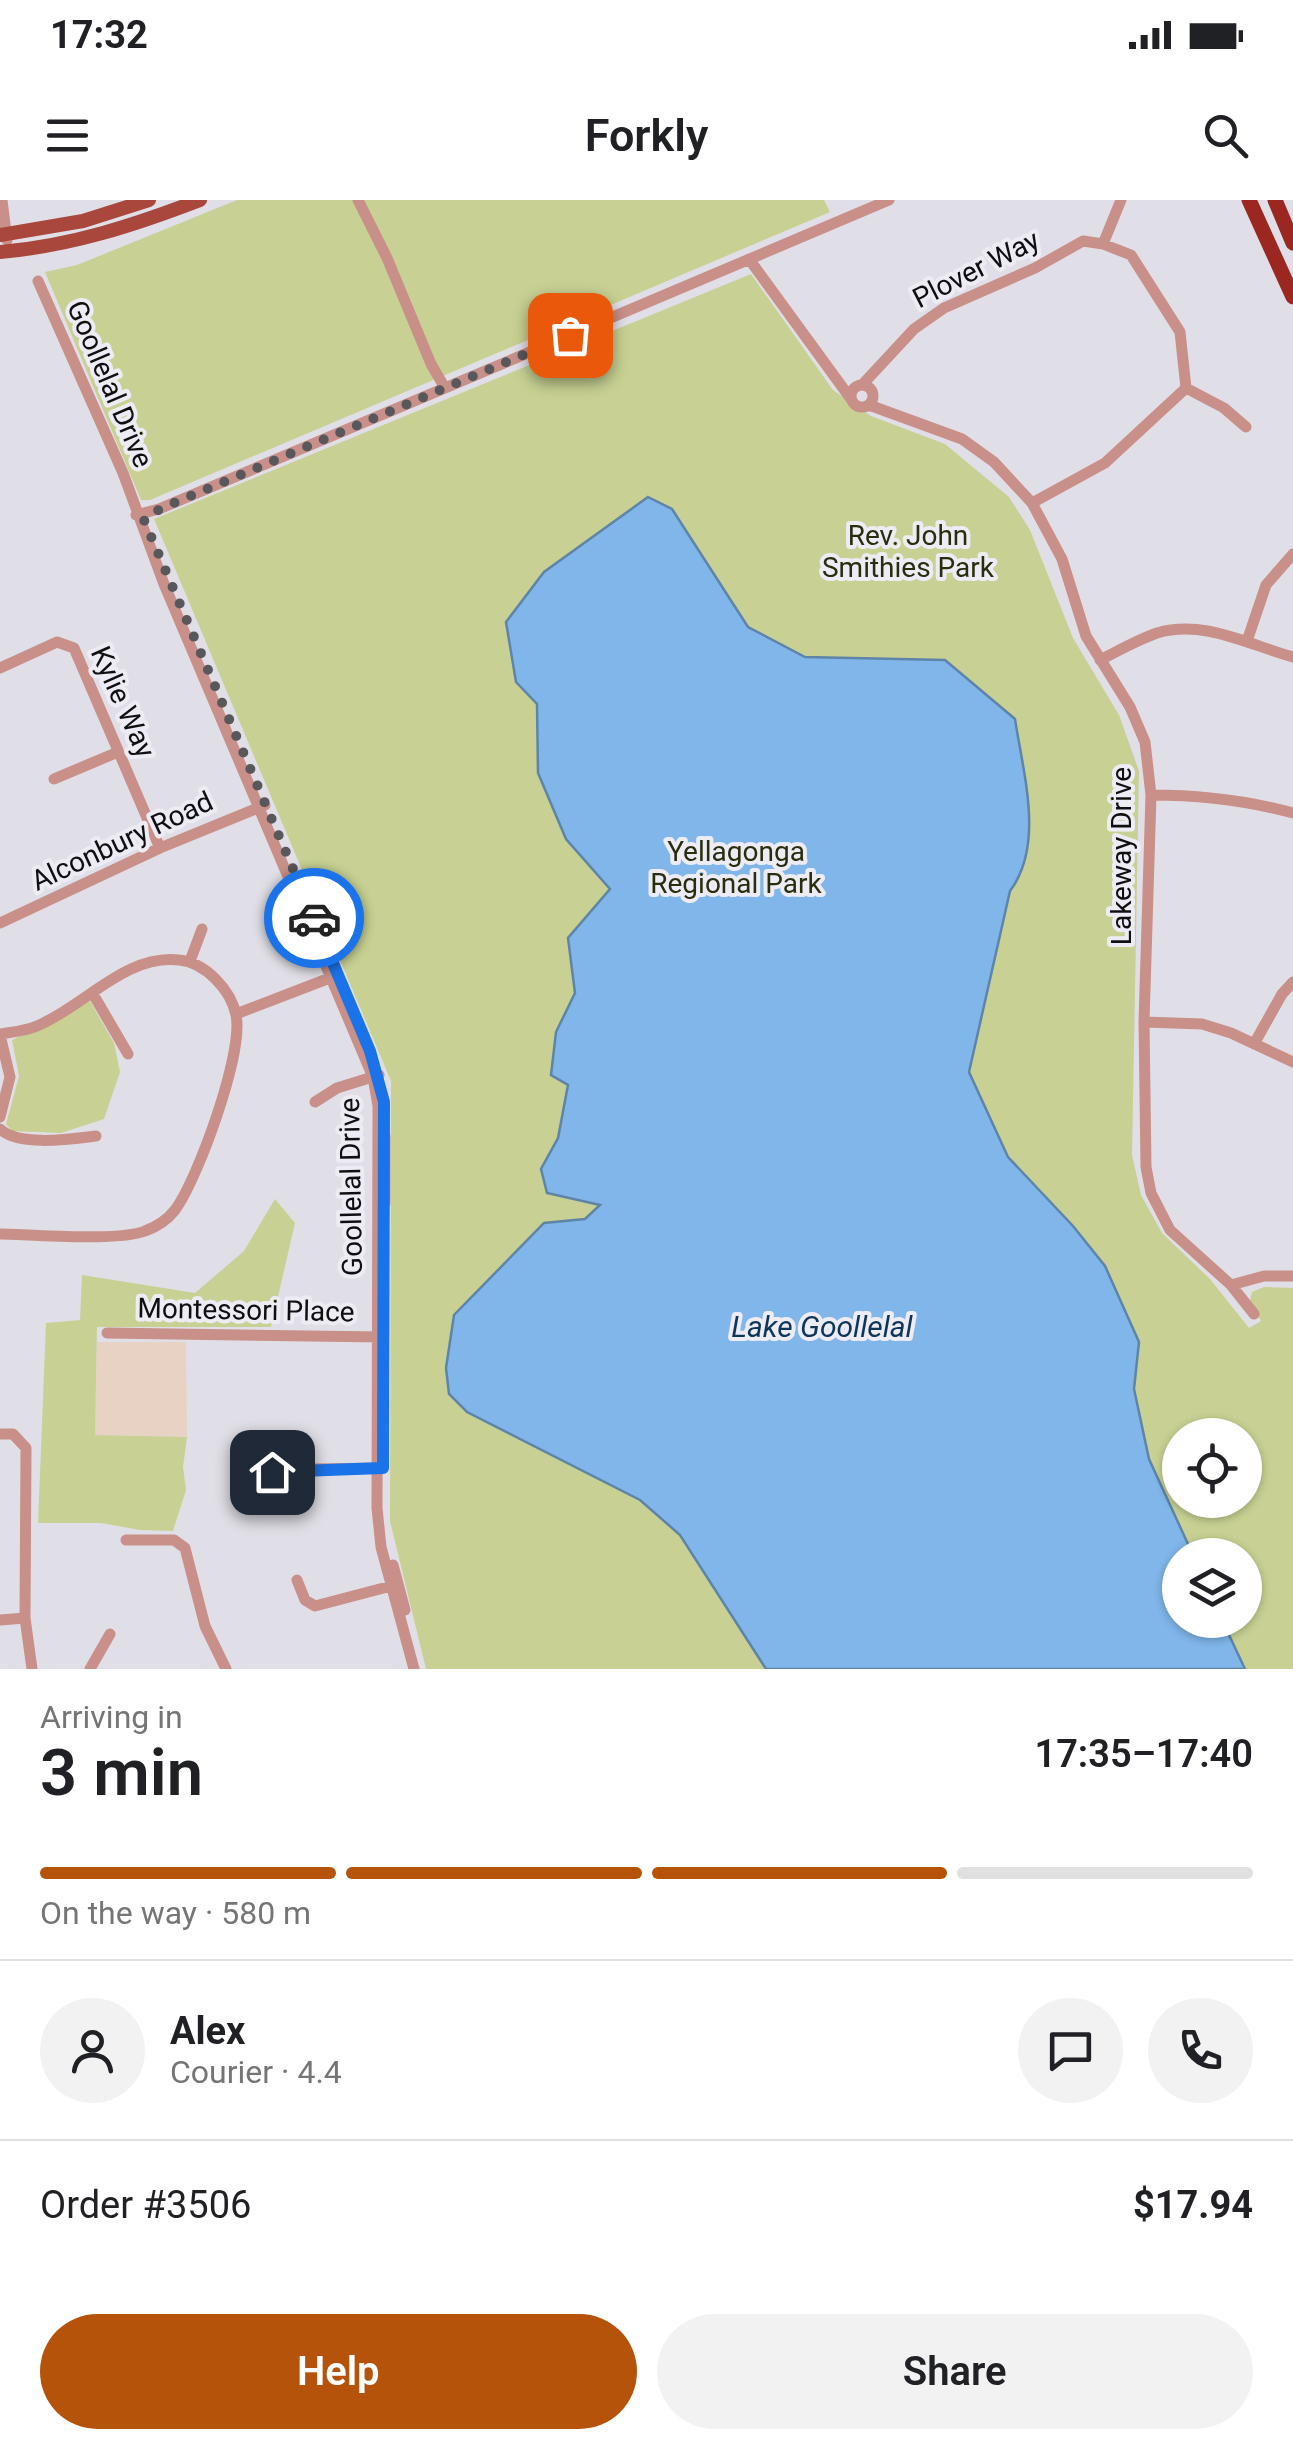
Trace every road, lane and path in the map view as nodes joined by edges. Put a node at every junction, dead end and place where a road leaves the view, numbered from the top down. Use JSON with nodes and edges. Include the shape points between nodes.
{"nodes":[{"id":1,"x":2,"y":200,"type":"edge"},
{"id":2,"x":150,"y":200,"type":"edge"},
{"id":3,"x":200,"y":200,"type":"edge"},
{"id":4,"x":889,"y":200,"type":"edge"},
{"id":5,"x":1121,"y":200,"type":"edge"},
{"id":6,"x":1249,"y":200,"type":"edge"},
{"id":7,"x":1276,"y":200,"type":"edge"},
{"id":8,"x":362,"y":203,"type":"edge"},
{"id":9,"x":3,"y":234,"type":"edge"},
{"id":10,"x":1293,"y":242,"type":"edge"},
{"id":11,"x":1103,"y":244,"type":"junction"},
{"id":12,"x":4,"y":252,"type":"edge"},
{"id":13,"x":753,"y":258,"type":"junction"},
{"id":14,"x":38,"y":280,"type":"dead end"},
{"id":15,"x":1292,"y":292,"type":"edge"},
{"id":16,"x":835,"y":376,"type":"junction"},
{"id":17,"x":1186,"y":388,"type":"junction"},
{"id":18,"x":441,"y":390,"type":"junction"},
{"id":19,"x":867,"y":393,"type":"junction"},
{"id":20,"x":851,"y":400,"type":"junction"},
{"id":21,"x":1246,"y":427,"type":"dead end"},
{"id":22,"x":1032,"y":503,"type":"junction"},
{"id":23,"x":139,"y":516,"type":"junction"},
{"id":24,"x":1293,"y":554,"type":"edge"},
{"id":25,"x":1247,"y":642,"type":"junction"},
{"id":26,"x":1293,"y":657,"type":"edge"},
{"id":27,"x":1100,"y":660,"type":"junction"},
{"id":28,"x":0,"y":668,"type":"edge"},
{"id":29,"x":118,"y":752,"type":"junction"},
{"id":30,"x":54,"y":779,"type":"dead end"},
{"id":31,"x":1151,"y":795,"type":"junction"},
{"id":32,"x":260,"y":803,"type":"junction"},
{"id":33,"x":1293,"y":813,"type":"edge"},
{"id":34,"x":159,"y":846,"type":"junction"},
{"id":35,"x":0,"y":921,"type":"edge"},
{"id":36,"x":202,"y":929,"type":"dead end"},
{"id":37,"x":190,"y":961,"type":"junction"},
{"id":38,"x":334,"y":976,"type":"junction"},
{"id":39,"x":1293,"y":982,"type":"edge"},
{"id":40,"x":93,"y":994,"type":"junction"},
{"id":41,"x":236,"y":1014,"type":"junction"},
{"id":42,"x":1144,"y":1022,"type":"junction"},
{"id":43,"x":0,"y":1034,"type":"edge"},
{"id":44,"x":1254,"y":1044,"type":"junction"},
{"id":45,"x":128,"y":1054,"type":"dead end"},
{"id":46,"x":1293,"y":1062,"type":"edge"},
{"id":47,"x":376,"y":1076,"type":"junction"},
{"id":48,"x":316,"y":1102,"type":"dead end"},
{"id":49,"x":0,"y":1117,"type":"edge"},
{"id":50,"x":0,"y":1129,"type":"edge"},
{"id":51,"x":96,"y":1136,"type":"dead end"},
{"id":52,"x":0,"y":1234,"type":"edge"},
{"id":53,"x":1293,"y":1276,"type":"edge"},
{"id":54,"x":1231,"y":1285,"type":"junction"},
{"id":55,"x":1254,"y":1314,"type":"dead end"},
{"id":56,"x":107,"y":1334,"type":"dead end"},
{"id":57,"x":380,"y":1337,"type":"junction"},
{"id":58,"x":0,"y":1434,"type":"edge"},
{"id":59,"x":380,"y":1468,"type":"junction"},
{"id":60,"x":236,"y":1475,"type":"dead end"},
{"id":61,"x":126,"y":1540,"type":"dead end"},
{"id":62,"x":296,"y":1580,"type":"dead end"},
{"id":63,"x":395,"y":1586,"type":"junction"},
{"id":64,"x":25,"y":1618,"type":"junction"},
{"id":65,"x":0,"y":1620,"type":"edge"},
{"id":66,"x":110,"y":1634,"type":"dead end"},
{"id":67,"x":220,"y":1666,"type":"edge"},
{"id":68,"x":32,"y":1669,"type":"edge"},
{"id":69,"x":90,"y":1669,"type":"edge"},
{"id":70,"x":417,"y":1669,"type":"edge"}],
"edges":[{"from":1,"to":9,"type":"street"},
{"from":2,"to":9,"type":"main road","via":[[83,221]]},
{"from":3,"to":12,"type":"main road","via":[[125,229]]},
{"from":4,"to":13,"type":"street"},
{"from":5,"to":11,"type":"street"},
{"from":6,"to":15,"type":"highway"},
{"from":7,"to":10,"type":"highway"},
{"from":8,"to":18,"type":"street"},
{"from":9,"to":12,"type":"street"},
{"from":11,"to":17,"type":"street","via":[[1132,255],[1180,332]]},
{"from":11,"to":19,"type":"street","name":"Plover Way","via":[[1084,241],[944,308],[914,329]]},
{"from":13,"to":16,"type":"street","name":"Lakeway Drive"},
{"from":13,"to":18,"type":"street"},
{"from":14,"to":23,"type":"street","name":"Goollelal Drive"},
{"from":16,"to":19,"type":"street","name":"Lakeway Drive"},
{"from":16,"to":20,"type":"street","name":"Lakeway Drive"},
{"from":17,"to":21,"type":"street"},
{"from":17,"to":22,"type":"street","via":[[1105,463]]},
{"from":18,"to":23,"type":"street"},
{"from":19,"to":20,"type":"street","name":"Plover Way"},
{"from":19,"to":20,"type":"street","via":[[859,407]]},
{"from":19,"to":22,"type":"street","name":"Lakeway Drive","via":[[884,410],[962,440],[994,462]]},
{"from":22,"to":27,"type":"street","name":"Lakeway Drive"},
{"from":23,"to":32,"type":"street","name":"Goollelal Drive"},
{"from":24,"to":25,"type":"street","via":[[1266,585]]},
{"from":25,"to":26,"type":"street"},
{"from":25,"to":27,"type":"street","via":[[1180,630],[1157,633]]},
{"from":27,"to":31,"type":"street","name":"Lakeway Drive","via":[[1145,742]]},
{"from":28,"to":29,"type":"street","name":"Kylie Way","via":[[57,642],[69,644]]},
{"from":29,"to":30,"type":"street"},
{"from":29,"to":34,"type":"street","name":"Kylie Way"},
{"from":31,"to":33,"type":"street","via":[[1204,794]]},
{"from":31,"to":42,"type":"street","name":"Lakeway Drive"},
{"from":32,"to":34,"type":"street","name":"Alconbury Road"},
{"from":32,"to":38,"type":"street","name":"Goollelal Drive"},
{"from":34,"to":35,"type":"street","name":"Alconbury Road"},
{"from":36,"to":37,"type":"street"},
{"from":37,"to":40,"type":"street","via":[[146,962]]},
{"from":37,"to":41,"type":"street","via":[[215,979]]},
{"from":38,"to":41,"type":"street"},
{"from":38,"to":47,"type":"street","name":"Goollelal Drive"},
{"from":39,"to":44,"type":"street"},
{"from":40,"to":43,"type":"street","via":[[36,1027]]},
{"from":40,"to":45,"type":"street"},
{"from":41,"to":52,"type":"street","via":[[237,1038],[205,1149],[170,1216],[142,1233]]},
{"from":42,"to":44,"type":"street","via":[[1202,1024]]},
{"from":42,"to":54,"type":"street","name":"Lakeway Drive","via":[[1151,1193],[1170,1230]]},
{"from":43,"to":49,"type":"street","via":[[10,1077]]},
{"from":44,"to":46,"type":"street"},
{"from":47,"to":48,"type":"street"},
{"from":47,"to":57,"type":"street","name":"Goollelal Drive"},
{"from":50,"to":51,"type":"street","via":[[10,1137]]},
{"from":53,"to":54,"type":"street"},
{"from":54,"to":55,"type":"street","name":"Lakeway Drive"},
{"from":56,"to":57,"type":"street","name":"Montessori Place"},
{"from":57,"to":59,"type":"street","name":"Goollelal Drive"},
{"from":58,"to":64,"type":"street","via":[[13,1434],[26,1448]]},
{"from":59,"to":60,"type":"street"},
{"from":59,"to":63,"type":"street","name":"Goollelal Drive","via":[[378,1525]]},
{"from":61,"to":67,"type":"street","via":[[174,1540],[185,1548]]},
{"from":62,"to":63,"type":"street","via":[[316,1606]]},
{"from":63,"to":70,"type":"street","name":"Goollelal Drive"},
{"from":64,"to":65,"type":"street"},
{"from":64,"to":68,"type":"street"},
{"from":66,"to":69,"type":"street"}]}
